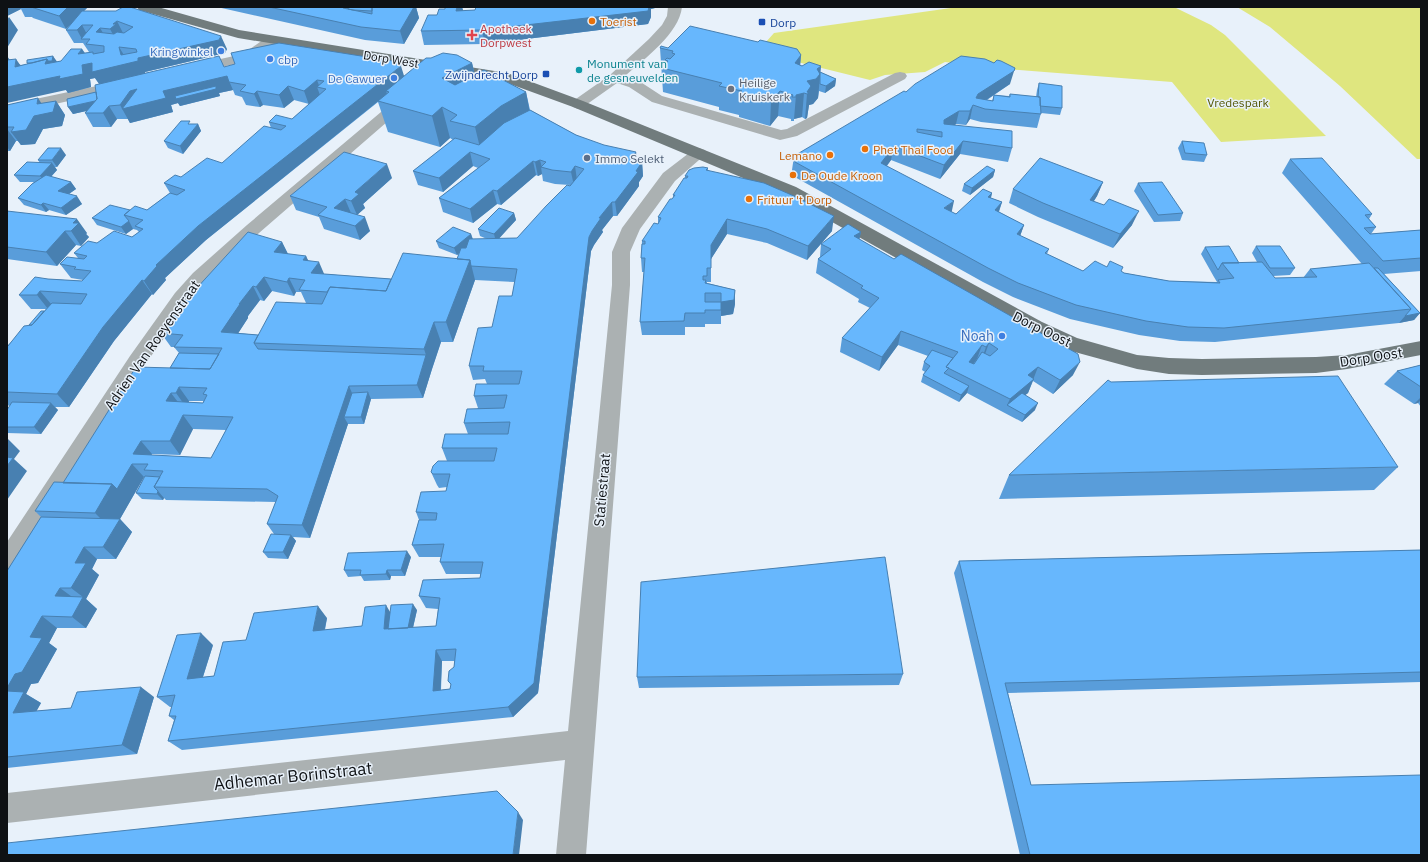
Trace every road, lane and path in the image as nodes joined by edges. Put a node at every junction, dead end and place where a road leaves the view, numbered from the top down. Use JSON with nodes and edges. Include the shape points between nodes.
{"nodes":[{"id":1,"x":144,"y":7,"type":"edge"},
{"id":2,"x":675,"y":7,"type":"edge"},
{"id":3,"x":272,"y":40,"type":"junction"},
{"id":4,"x":444,"y":67,"type":"junction"},
{"id":5,"x":181,"y":72,"type":"edge"},
{"id":6,"x":900,"y":76,"type":"dead end"},
{"id":7,"x":615,"y":78,"type":"junction"},
{"id":8,"x":136,"y":82,"type":"edge"},
{"id":9,"x":578,"y":104,"type":"junction"},
{"id":10,"x":7,"y":110,"type":"edge"},
{"id":11,"x":699,"y":153,"type":"junction"},
{"id":12,"x":1421,"y":348,"type":"edge"},
{"id":13,"x":7,"y":563,"type":"edge"},
{"id":14,"x":580,"y":744,"type":"junction"},
{"id":15,"x":7,"y":808,"type":"edge"},
{"id":16,"x":571,"y":855,"type":"edge"}],
"edges":[{"from":1,"to":3,"type":"main road","name":"Dorp West","via":[[218,29]]},
{"from":2,"to":7,"type":"street","via":[[674,16],[668,27]]},
{"from":3,"to":4,"type":"main road","name":"Dorp West"},
{"from":3,"to":5,"type":"street","via":[[248,57]]},
{"from":4,"to":9,"type":"main road","name":"Dorp West","via":[[502,76]]},
{"from":4,"to":13,"type":"street","name":"Adrien Van Roeyenstraat","via":[[200,277],[137,361]]},
{"from":6,"to":7,"type":"street","via":[[791,134],[780,135],[657,99],[634,84]]},
{"from":7,"to":9,"type":"street"},
{"from":8,"to":10,"type":"street"},
{"from":9,"to":11,"type":"main road","name":"Dorp West"},
{"from":11,"to":12,"type":"main road","name":"Dorp Oost","via":[[790,191],[1028,323],[1071,344],[1137,362],[1202,367],[1316,365]]},
{"from":11,"to":14,"type":"street","name":"Statiestraat","via":[[669,177],[631,228],[621,252],[621,285]]},
{"from":14,"to":15,"type":"street","name":"Adhemar Borinstraat"},
{"from":14,"to":16,"type":"street","name":"Statiestraat"}]}
